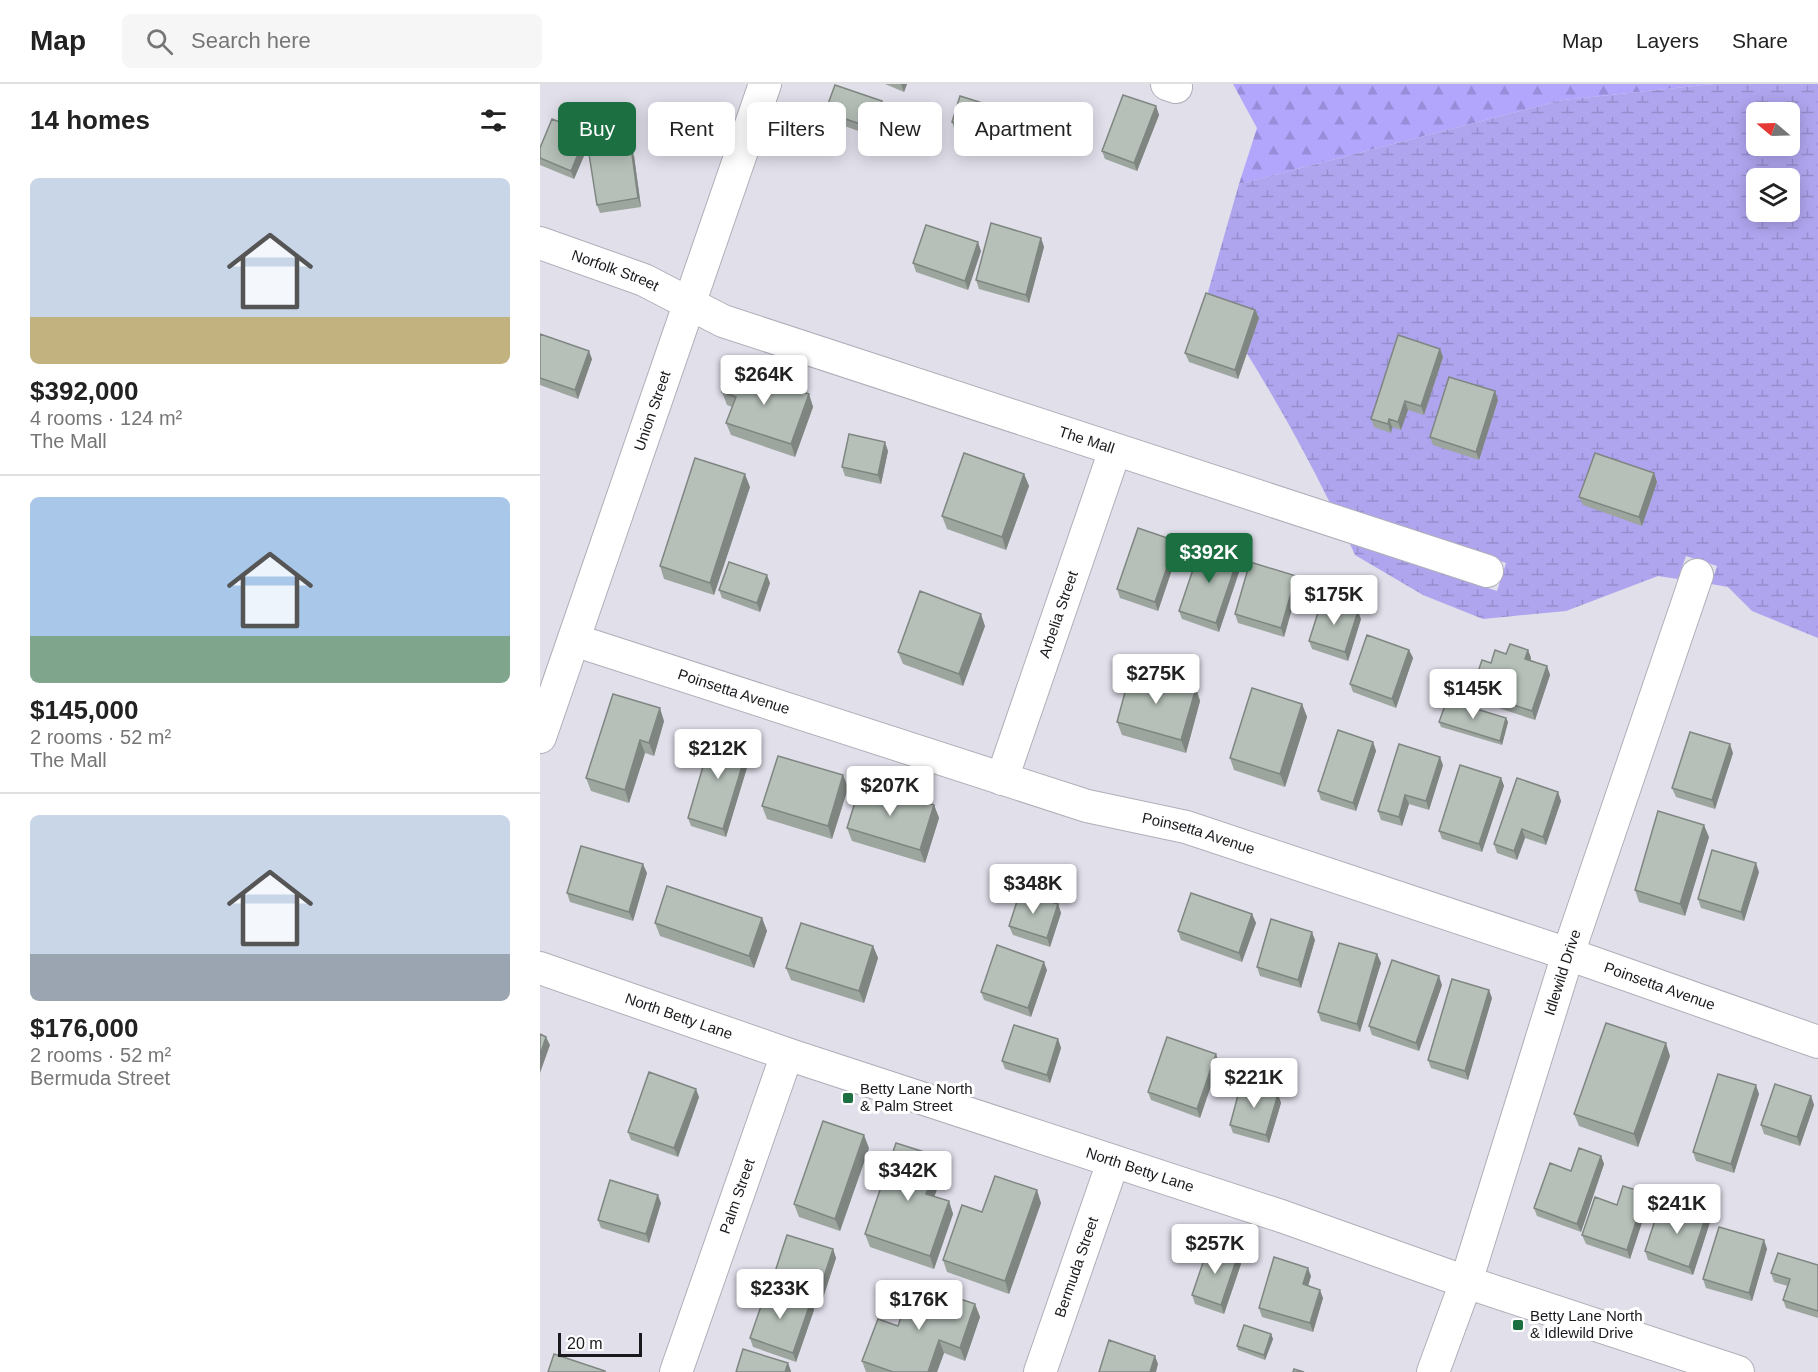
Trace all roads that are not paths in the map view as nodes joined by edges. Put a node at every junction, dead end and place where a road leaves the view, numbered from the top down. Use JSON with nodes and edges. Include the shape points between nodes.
{"nodes":[{"id":1,"x":765,"y":84,"type":"edge"},
{"id":2,"x":540,"y":243,"type":"edge"},
{"id":3,"x":688,"y":302,"type":"junction"},
{"id":4,"x":1115,"y":450,"type":"junction"},
{"id":5,"x":1486,"y":571,"type":"dead end"},
{"id":6,"x":1697,"y":575,"type":"dead end"},
{"id":7,"x":574,"y":640,"type":"junction"},
{"id":8,"x":540,"y":737,"type":"edge"},
{"id":9,"x":1002,"y":779,"type":"junction"},
{"id":10,"x":1568,"y":954,"type":"junction"},
{"id":11,"x":540,"y":968,"type":"edge"},
{"id":12,"x":1818,"y":1042,"type":"edge"},
{"id":13,"x":787,"y":1054,"type":"junction"},
{"id":14,"x":1113,"y":1162,"type":"junction"},
{"id":15,"x":1466,"y":1282,"type":"junction"},
{"id":16,"x":676,"y":1372,"type":"edge"},
{"id":17,"x":1040,"y":1372,"type":"edge"},
{"id":18,"x":1433,"y":1372,"type":"edge"},
{"id":19,"x":1738,"y":1372,"type":"edge"}],
"edges":[{"from":1,"to":3,"type":"street","name":"Union Street"},
{"from":2,"to":3,"type":"street","name":"Norfolk Street","via":[[644,280]]},
{"from":3,"to":4,"type":"street","name":"The Mall","via":[[723,321]]},
{"from":3,"to":7,"type":"street","name":"Union Street"},
{"from":4,"to":5,"type":"street","name":"The Mall"},
{"from":4,"to":9,"type":"street","name":"Arbelia Street"},
{"from":6,"to":10,"type":"street","name":"Idlewild Drive"},
{"from":7,"to":8,"type":"street","name":"Union Street"},
{"from":7,"to":9,"type":"street","name":"Poinsetta Avenue"},
{"from":9,"to":10,"type":"street","name":"Poinsetta Avenue","via":[[1087,806],[1186,827]]},
{"from":10,"to":12,"type":"street","name":"Poinsetta Avenue"},
{"from":10,"to":15,"type":"street","name":"Idlewild Drive"},
{"from":11,"to":13,"type":"street","name":"North Betty Lane"},
{"from":13,"to":14,"type":"street","name":"North Betty Lane"},
{"from":13,"to":16,"type":"street","name":"Palm Street"},
{"from":14,"to":15,"type":"street","name":"North Betty Lane","via":[[1284,1216]]},
{"from":14,"to":17,"type":"street","name":"Bermuda Street"},
{"from":15,"to":18,"type":"street","name":"Idlewild Drive"},
{"from":15,"to":19,"type":"street","name":"North Betty Lane"}]}
